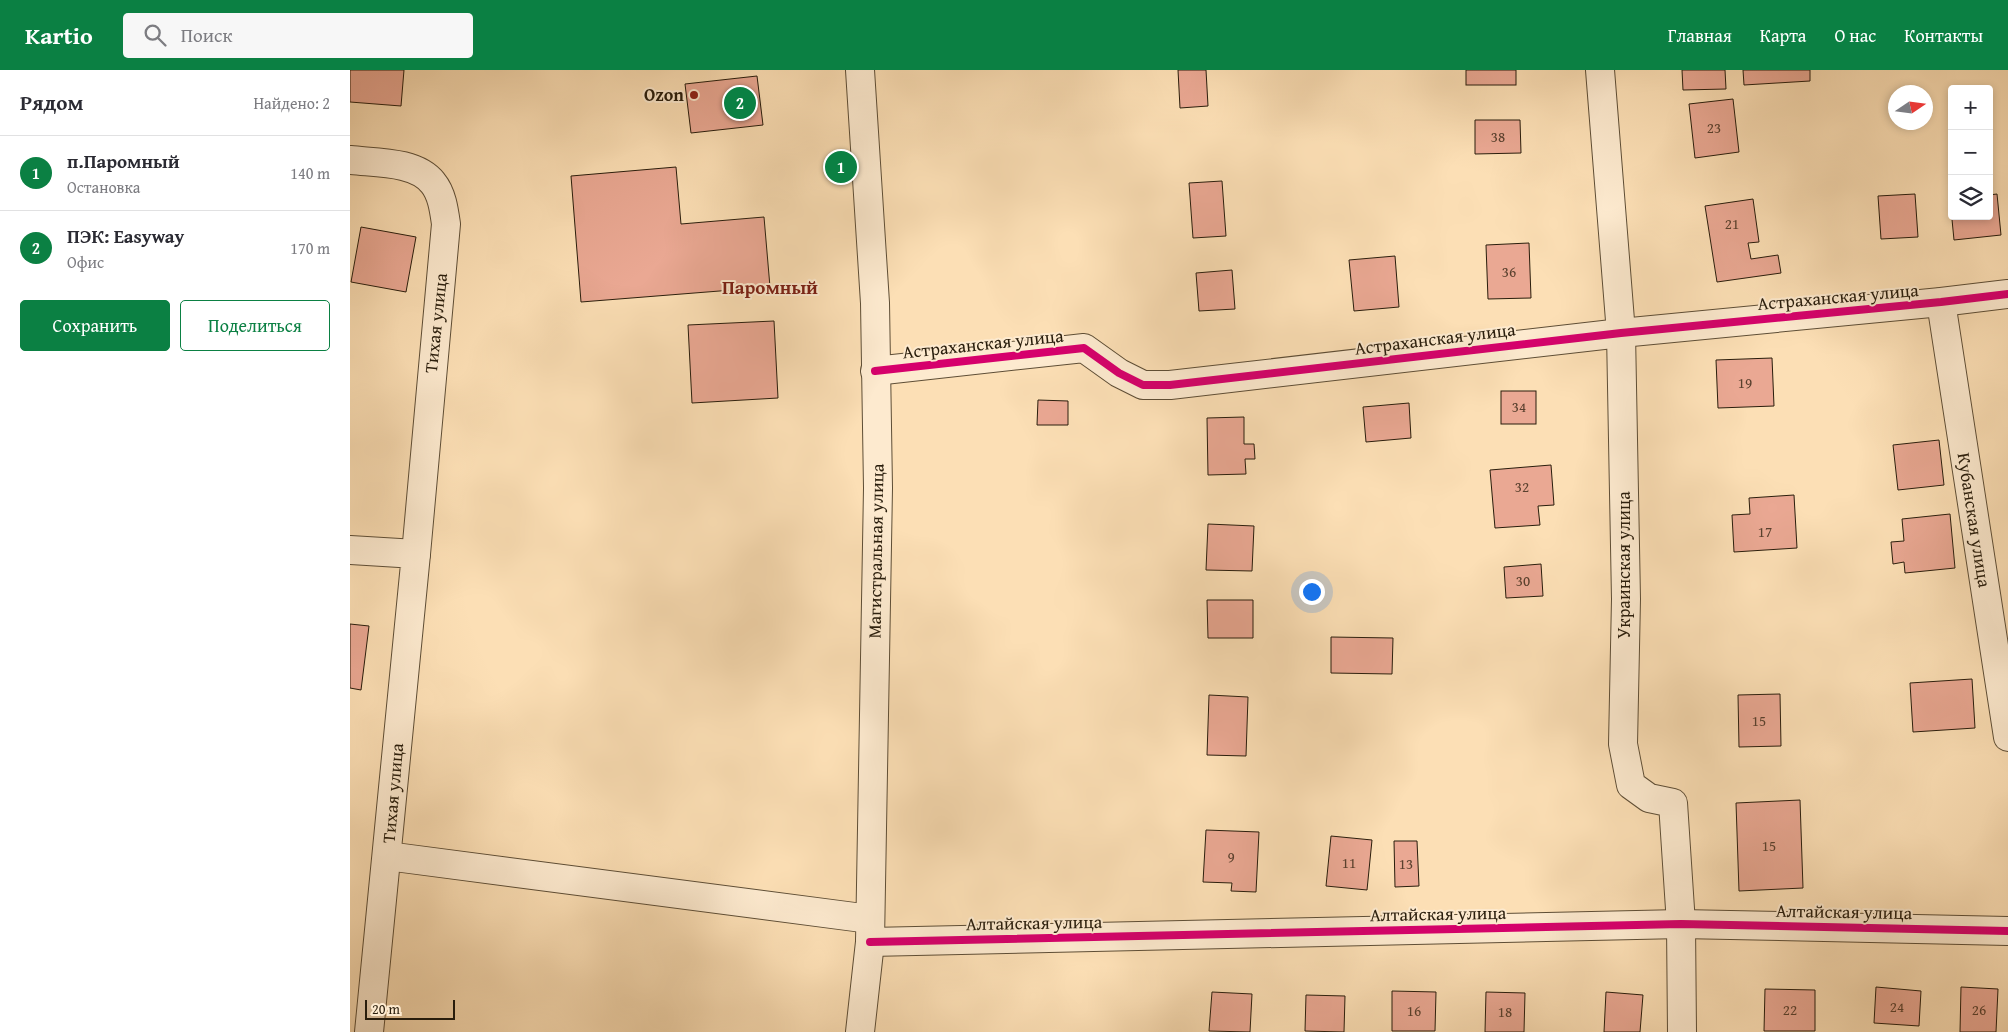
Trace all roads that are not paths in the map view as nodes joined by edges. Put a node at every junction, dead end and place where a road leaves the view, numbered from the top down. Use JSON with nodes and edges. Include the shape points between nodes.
{"nodes":[{"id":1,"x":860,"y":70,"type":"edge"},
{"id":2,"x":1600,"y":70,"type":"edge"},
{"id":3,"x":350,"y":160,"type":"edge"},
{"id":4,"x":2008,"y":294,"type":"edge"},
{"id":5,"x":1941,"y":302,"type":"junction"},
{"id":6,"x":1622,"y":333,"type":"junction"},
{"id":7,"x":875,"y":371,"type":"junction"},
{"id":8,"x":350,"y":550,"type":"edge"},
{"id":9,"x":416,"y":554,"type":"junction"},
{"id":10,"x":2008,"y":737,"type":"edge"},
{"id":11,"x":387,"y":856,"type":"junction"},
{"id":12,"x":1681,"y":924,"type":"junction"},
{"id":13,"x":870,"y":930,"type":"junction"},
{"id":14,"x":2008,"y":931,"type":"edge"},
{"id":15,"x":369,"y":1032,"type":"edge"},
{"id":16,"x":860,"y":1032,"type":"edge"},
{"id":17,"x":1682,"y":1032,"type":"edge"}],
"edges":[{"from":1,"to":7,"type":"street","name":"Магистральная улица","via":[[876,303]]},
{"from":2,"to":6,"type":"street","name":"Украинская улица"},
{"from":3,"to":9,"type":"street","name":"Тихая улица","via":[[420,171],[434,184],[442,201],[446,224]]},
{"from":4,"to":5,"type":"street","name":"Астраханская улица"},
{"from":5,"to":6,"type":"street","name":"Астраханская улица"},
{"from":5,"to":10,"type":"street","name":"Кубанская улица"},
{"from":6,"to":7,"type":"street","name":"Астраханская улица","via":[[1170,385],[1143,385],[1119,373],[1084,348]]},
{"from":6,"to":12,"type":"street","name":"Украинская улица","via":[[1626,599],[1623,744],[1631,785],[1649,798],[1673,803]]},
{"from":7,"to":13,"type":"street","name":"Магистральная улица","via":[[878,488]]},
{"from":8,"to":9,"type":"street"},
{"from":9,"to":11,"type":"street","name":"Тихая улица"},
{"from":11,"to":13,"type":"street","name":"Алтайская улица"},
{"from":11,"to":15,"type":"street","name":"Тихая улица"},
{"from":12,"to":13,"type":"street","name":"Алтайская улица"},
{"from":12,"to":14,"type":"street","name":"Алтайская улица"},
{"from":12,"to":17,"type":"street","name":"Украинская улица"},
{"from":13,"to":16,"type":"street","name":"Магистральная улица"}]}
